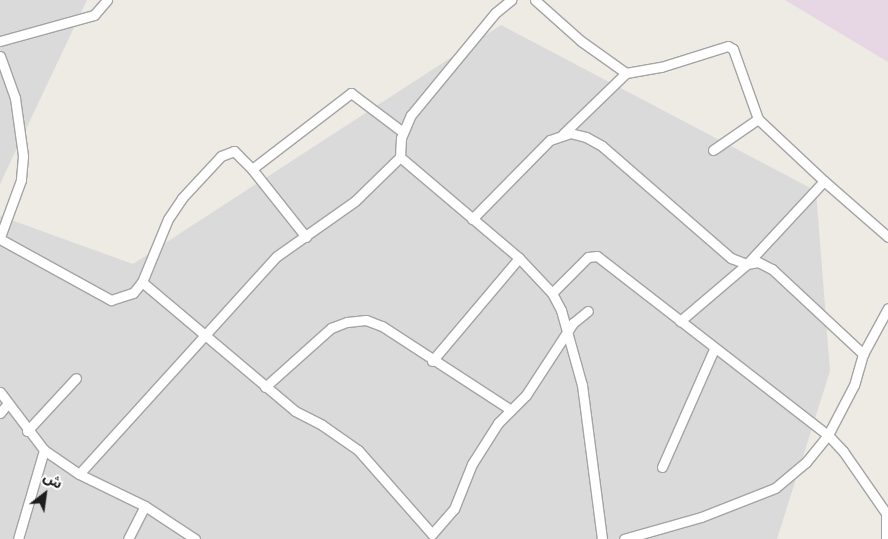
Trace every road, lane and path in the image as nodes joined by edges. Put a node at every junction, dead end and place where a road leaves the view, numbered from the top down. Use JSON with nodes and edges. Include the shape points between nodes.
{"nodes":[{"id":1,"x":106,"y":0,"type":"edge"},
{"id":2,"x":511,"y":0,"type":"edge"},
{"id":3,"x":535,"y":0,"type":"edge"},
{"id":4,"x":0,"y":41,"type":"edge"},
{"id":5,"x":0,"y":56,"type":"edge"},
{"id":6,"x":626,"y":73,"type":"junction"},
{"id":7,"x":758,"y":119,"type":"junction"},
{"id":8,"x":403,"y":132,"type":"junction"},
{"id":9,"x":563,"y":134,"type":"junction"},
{"id":10,"x":713,"y":150,"type":"dead end"},
{"id":11,"x":400,"y":157,"type":"junction"},
{"id":12,"x":252,"y":169,"type":"junction"},
{"id":13,"x":824,"y":180,"type":"junction"},
{"id":14,"x":472,"y":219,"type":"junction"},
{"id":15,"x":306,"y":236,"type":"junction"},
{"id":16,"x":888,"y":237,"type":"edge"},
{"id":17,"x":0,"y":238,"type":"edge"},
{"id":18,"x":519,"y":258,"type":"junction"},
{"id":19,"x":747,"y":264,"type":"junction"},
{"id":20,"x":142,"y":282,"type":"junction"},
{"id":21,"x":552,"y":293,"type":"junction"},
{"id":22,"x":888,"y":308,"type":"edge"},
{"id":23,"x":588,"y":311,"type":"dead end"},
{"id":24,"x":680,"y":321,"type":"junction"},
{"id":25,"x":567,"y":333,"type":"junction"},
{"id":26,"x":206,"y":334,"type":"junction"},
{"id":27,"x":714,"y":349,"type":"junction"},
{"id":28,"x":863,"y":354,"type":"junction"},
{"id":29,"x":432,"y":361,"type":"junction"},
{"id":30,"x":76,"y":378,"type":"dead end"},
{"id":31,"x":265,"y":387,"type":"junction"},
{"id":32,"x":0,"y":392,"type":"edge"},
{"id":33,"x":8,"y":403,"type":"junction"},
{"id":34,"x":510,"y":410,"type":"junction"},
{"id":35,"x":0,"y":413,"type":"edge"},
{"id":36,"x":27,"y":432,"type":"junction"},
{"id":37,"x":828,"y":435,"type":"junction"},
{"id":38,"x":44,"y":450,"type":"junction"},
{"id":39,"x":662,"y":467,"type":"dead end"},
{"id":40,"x":79,"y":474,"type":"junction"},
{"id":41,"x":145,"y":506,"type":"junction"},
{"id":42,"x":887,"y":514,"type":"edge"},
{"id":43,"x":434,"y":536,"type":"edge"},
{"id":44,"x":18,"y":539,"type":"edge"},
{"id":45,"x":128,"y":539,"type":"edge"},
{"id":46,"x":194,"y":539,"type":"edge"},
{"id":47,"x":602,"y":539,"type":"edge"},
{"id":48,"x":624,"y":539,"type":"edge"},
{"id":49,"x":886,"y":539,"type":"edge"}],
"edges":[{"from":1,"to":4,"type":"street","via":[[94,15]]},
{"from":2,"to":8,"type":"street","via":[[495,13],[411,116]]},
{"from":3,"to":6,"type":"street","via":[[581,41]]},
{"from":5,"to":17,"type":"street","via":[[15,98],[23,156],[21,180]]},
{"from":6,"to":7,"type":"street","via":[[661,67],[728,46],[732,49]]},
{"from":6,"to":9,"type":"street"},
{"from":7,"to":10,"type":"street"},
{"from":7,"to":13,"type":"street"},
{"from":8,"to":11,"type":"street"},
{"from":8,"to":12,"type":"street","via":[[355,94],[347,94]]},
{"from":9,"to":14,"type":"street","via":[[550,140]]},
{"from":9,"to":19,"type":"street","via":[[577,134],[602,146],[731,258]]},
{"from":11,"to":14,"type":"street"},
{"from":11,"to":15,"type":"street","via":[[354,201]]},
{"from":12,"to":15,"type":"street"},
{"from":12,"to":20,"type":"street","via":[[234,151],[221,156],[182,198],[168,219]]},
{"from":13,"to":16,"type":"street"},
{"from":13,"to":19,"type":"street"},
{"from":14,"to":18,"type":"street"},
{"from":15,"to":26,"type":"street","via":[[277,256]]},
{"from":17,"to":20,"type":"street","via":[[111,300],[133,293]]},
{"from":18,"to":21,"type":"street"},
{"from":18,"to":29,"type":"street"},
{"from":19,"to":24,"type":"street"},
{"from":19,"to":28,"type":"street","via":[[758,262],[772,269]]},
{"from":20,"to":26,"type":"street"},
{"from":21,"to":24,"type":"street","via":[[594,254]]},
{"from":21,"to":25,"type":"street"},
{"from":22,"to":28,"type":"street"},
{"from":23,"to":25,"type":"street","via":[[573,323]]},
{"from":24,"to":27,"type":"street"},
{"from":25,"to":34,"type":"street","via":[[539,379]]},
{"from":25,"to":47,"type":"street","via":[[582,385]]},
{"from":26,"to":31,"type":"street"},
{"from":26,"to":40,"type":"street"},
{"from":27,"to":37,"type":"street"},
{"from":27,"to":39,"type":"street"},
{"from":28,"to":37,"type":"street","via":[[854,385]]},
{"from":29,"to":31,"type":"street","via":[[382,326],[366,320],[348,322],[319,337]]},
{"from":29,"to":34,"type":"street"},
{"from":30,"to":36,"type":"street"},
{"from":31,"to":43,"type":"street","via":[[295,411],[358,450]]},
{"from":32,"to":33,"type":"street"},
{"from":33,"to":35,"type":"street"},
{"from":33,"to":36,"type":"street"},
{"from":34,"to":43,"type":"street","via":[[481,448],[450,515]]},
{"from":36,"to":38,"type":"street"},
{"from":37,"to":42,"type":"street","via":[[844,451]]},
{"from":37,"to":48,"type":"street","via":[[806,462],[775,488],[701,517]]},
{"from":38,"to":40,"type":"street"},
{"from":38,"to":44,"type":"street"},
{"from":40,"to":41,"type":"street"},
{"from":41,"to":45,"type":"street"},
{"from":41,"to":46,"type":"street"},
{"from":42,"to":49,"type":"street"}]}
